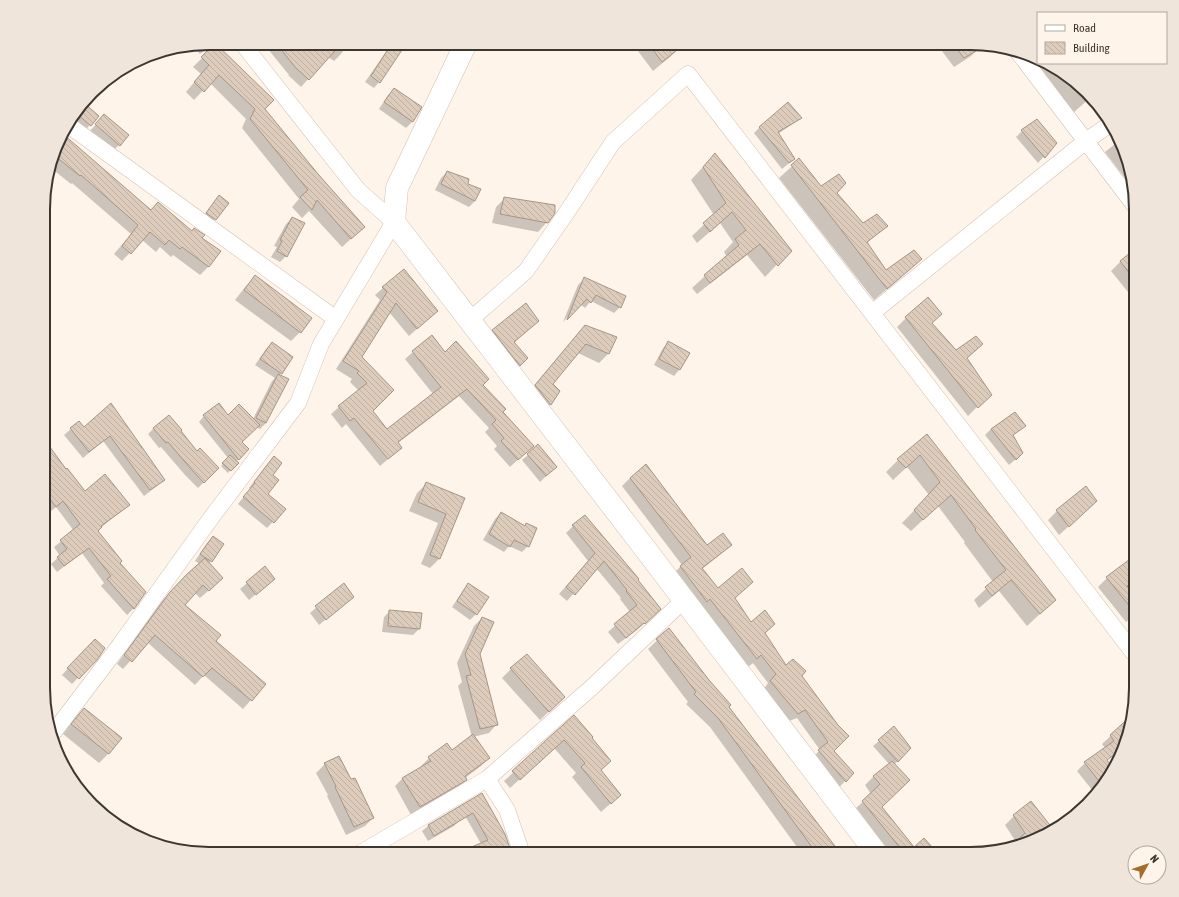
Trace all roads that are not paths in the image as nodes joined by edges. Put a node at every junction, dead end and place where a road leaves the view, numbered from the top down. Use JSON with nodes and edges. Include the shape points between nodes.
{"nodes":[{"id":1,"x":248,"y":50,"type":"edge"},
{"id":2,"x":463,"y":50,"type":"edge"},
{"id":3,"x":1023,"y":59,"type":"edge"},
{"id":4,"x":1106,"y":127,"type":"edge"},
{"id":5,"x":72,"y":128,"type":"edge"},
{"id":6,"x":1086,"y":141,"type":"junction"},
{"id":7,"x":1129,"y":198,"type":"edge"},
{"id":8,"x":394,"y":222,"type":"junction"},
{"id":9,"x":872,"y":313,"type":"junction"},
{"id":10,"x":336,"y":319,"type":"junction"},
{"id":11,"x":470,"y":320,"type":"junction"},
{"id":12,"x":684,"y":600,"type":"junction"},
{"id":13,"x":1129,"y":647,"type":"edge"},
{"id":14,"x":55,"y":730,"type":"edge"},
{"id":15,"x":487,"y":779,"type":"junction"},
{"id":16,"x":371,"y":847,"type":"edge"},
{"id":17,"x":520,"y":847,"type":"edge"},
{"id":18,"x":872,"y":847,"type":"edge"}],
"edges":[{"from":1,"to":8,"type":"street","via":[[358,190]]},
{"from":2,"to":8,"type":"street","via":[[397,188]]},
{"from":3,"to":6,"type":"street"},
{"from":4,"to":6,"type":"street"},
{"from":5,"to":10,"type":"street"},
{"from":6,"to":7,"type":"street"},
{"from":6,"to":9,"type":"street"},
{"from":8,"to":10,"type":"street"},
{"from":8,"to":11,"type":"street"},
{"from":9,"to":11,"type":"street","via":[[688,74],[613,142],[526,271]]},
{"from":9,"to":13,"type":"street"},
{"from":10,"to":14,"type":"street","via":[[321,344],[298,403]]},
{"from":11,"to":12,"type":"street"},
{"from":12,"to":15,"type":"street","via":[[591,688]]},
{"from":12,"to":18,"type":"street"},
{"from":15,"to":16,"type":"street"},
{"from":15,"to":17,"type":"street","via":[[507,810]]}]}
